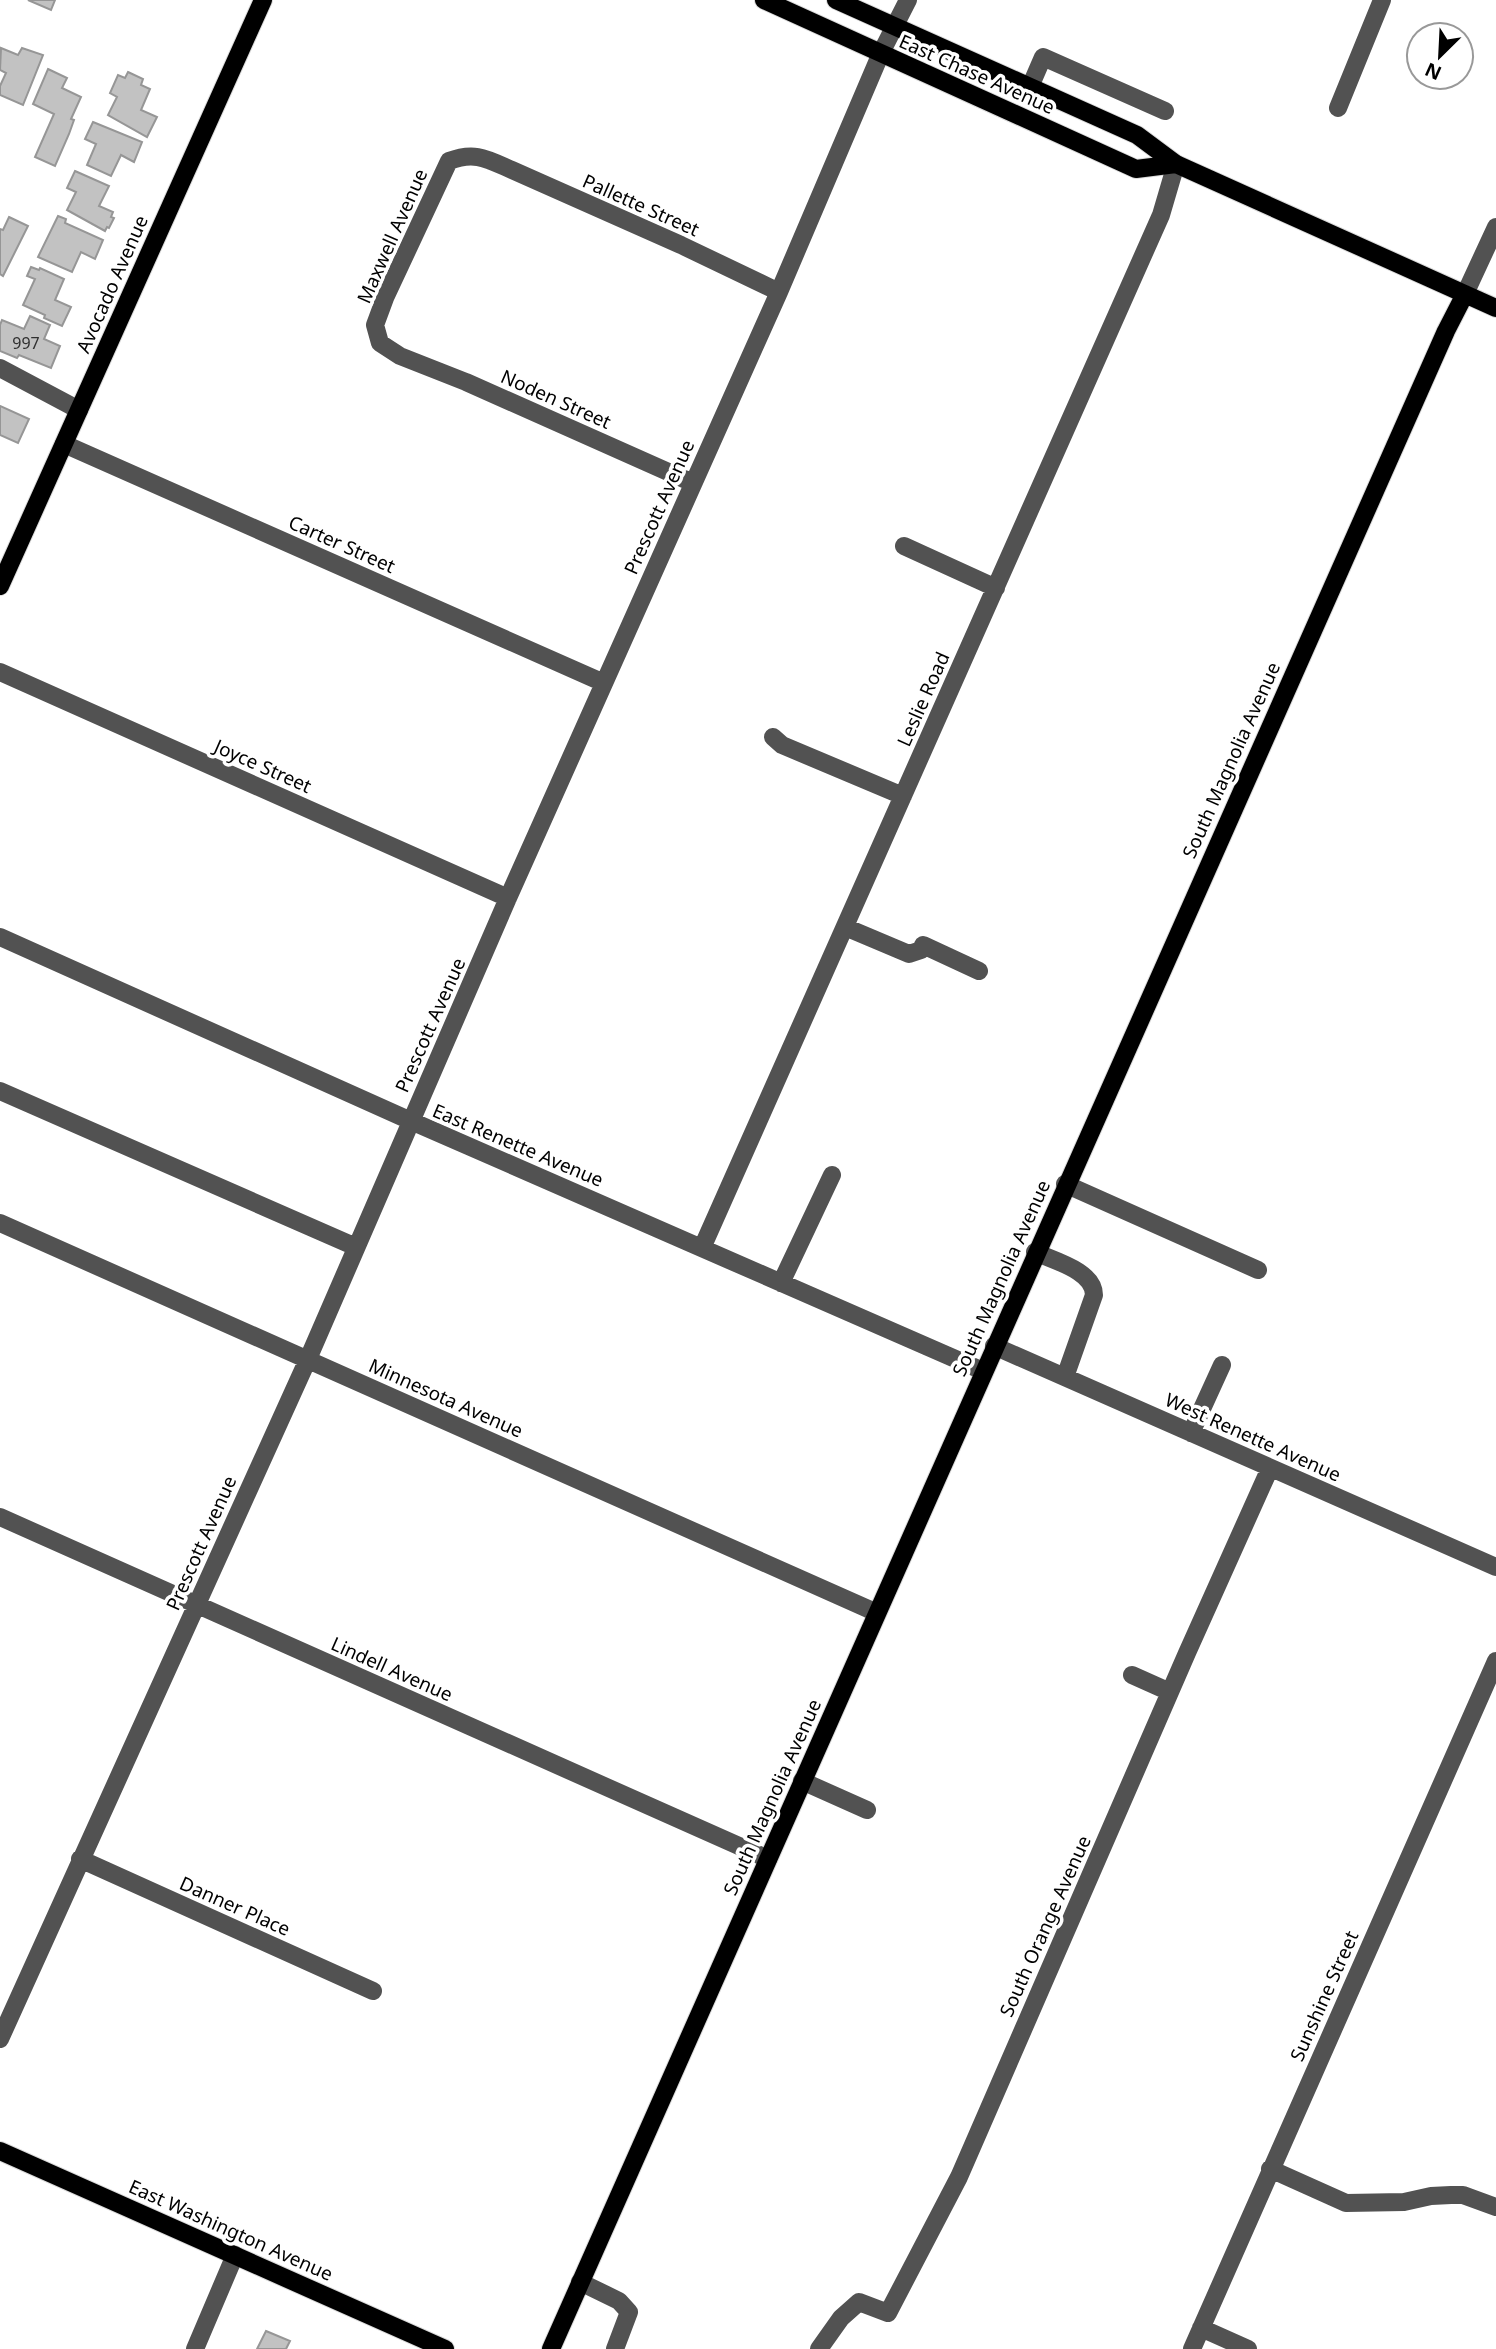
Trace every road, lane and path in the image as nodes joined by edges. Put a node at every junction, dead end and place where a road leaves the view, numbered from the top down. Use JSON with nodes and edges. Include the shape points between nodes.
{"nodes":[{"id":1,"x":263,"y":0,"type":"edge"},
{"id":2,"x":764,"y":0,"type":"edge"},
{"id":3,"x":836,"y":0,"type":"edge"},
{"id":4,"x":908,"y":0,"type":"edge"},
{"id":5,"x":1382,"y":0,"type":"edge"},
{"id":6,"x":895,"y":26,"type":"junction"},
{"id":7,"x":881,"y":53,"type":"junction"},
{"id":8,"x":1030,"y":87,"type":"junction"},
{"id":9,"x":1338,"y":108,"type":"dead end"},
{"id":10,"x":1165,"y":111,"type":"dead end"},
{"id":11,"x":486,"y":159,"type":"joint"},
{"id":12,"x":1175,"y":163,"type":"junction"},
{"id":13,"x":1496,"y":227,"type":"edge"},
{"id":14,"x":779,"y":292,"type":"junction"},
{"id":15,"x":1465,"y":294,"type":"junction"},
{"id":16,"x":1496,"y":308,"type":"edge"},
{"id":17,"x":400,"y":356,"type":"joint"},
{"id":18,"x":0,"y":368,"type":"edge"},
{"id":19,"x":79,"y":410,"type":"junction"},
{"id":20,"x":64,"y":444,"type":"junction"},
{"id":21,"x":693,"y":483,"type":"junction"},
{"id":22,"x":905,"y":546,"type":"dead end"},
{"id":23,"x":0,"y":586,"type":"edge"},
{"id":24,"x":996,"y":588,"type":"junction"},
{"id":25,"x":0,"y":672,"type":"edge"},
{"id":26,"x":604,"y":683,"type":"junction"},
{"id":27,"x":773,"y":737,"type":"dead end"},
{"id":28,"x":903,"y":796,"type":"junction"},
{"id":29,"x":508,"y":898,"type":"junction"},
{"id":30,"x":845,"y":927,"type":"junction"},
{"id":31,"x":0,"y":937,"type":"edge"},
{"id":32,"x":979,"y":971,"type":"dead end"},
{"id":33,"x":0,"y":1091,"type":"edge"},
{"id":34,"x":411,"y":1121,"type":"junction"},
{"id":35,"x":832,"y":1175,"type":"dead end"},
{"id":36,"x":1066,"y":1184,"type":"junction"},
{"id":37,"x":0,"y":1223,"type":"edge"},
{"id":38,"x":356,"y":1247,"type":"junction"},
{"id":39,"x":702,"y":1248,"type":"junction"},
{"id":40,"x":1035,"y":1252,"type":"junction"},
{"id":41,"x":1258,"y":1270,"type":"dead end"},
{"id":42,"x":781,"y":1283,"type":"junction"},
{"id":43,"x":994,"y":1346,"type":"junction"},
{"id":44,"x":308,"y":1359,"type":"junction"},
{"id":45,"x":1222,"y":1365,"type":"dead end"},
{"id":46,"x":983,"y":1371,"type":"junction"},
{"id":47,"x":1065,"y":1377,"type":"junction"},
{"id":48,"x":1191,"y":1433,"type":"junction"},
{"id":49,"x":1270,"y":1468,"type":"junction"},
{"id":50,"x":0,"y":1517,"type":"edge"},
{"id":51,"x":1496,"y":1567,"type":"edge"},
{"id":52,"x":196,"y":1604,"type":"junction"},
{"id":53,"x":875,"y":1612,"type":"junction"},
{"id":54,"x":1496,"y":1661,"type":"edge"},
{"id":55,"x":1132,"y":1675,"type":"dead end"},
{"id":56,"x":1170,"y":1692,"type":"junction"},
{"id":57,"x":802,"y":1781,"type":"junction"},
{"id":58,"x":867,"y":1810,"type":"dead end"},
{"id":59,"x":80,"y":1859,"type":"junction"},
{"id":60,"x":768,"y":1859,"type":"junction"},
{"id":61,"x":373,"y":1991,"type":"dead end"},
{"id":62,"x":0,"y":2039,"type":"edge"},
{"id":63,"x":0,"y":2151,"type":"edge"},
{"id":64,"x":1270,"y":2169,"type":"junction"},
{"id":65,"x":1496,"y":2207,"type":"edge"},
{"id":66,"x":235,"y":2255,"type":"junction"},
{"id":67,"x":580,"y":2282,"type":"junction"},
{"id":68,"x":1201,"y":2328,"type":"junction"},
{"id":69,"x":195,"y":2349,"type":"edge"},
{"id":70,"x":445,"y":2349,"type":"edge"},
{"id":71,"x":551,"y":2349,"type":"edge"},
{"id":72,"x":615,"y":2349,"type":"edge"},
{"id":73,"x":819,"y":2349,"type":"edge"},
{"id":74,"x":1192,"y":2349,"type":"edge"},
{"id":75,"x":1248,"y":2349,"type":"edge"}],
"edges":[{"from":1,"to":19,"type":"main road","name":"Avocado Avenue"},
{"from":2,"to":7,"type":"main road","name":"East Chase Avenue"},
{"from":3,"to":6,"type":"main road","name":"East Chase Avenue"},
{"from":4,"to":6,"type":"street","name":"Prescott Avenue"},
{"from":5,"to":9,"type":"street"},
{"from":6,"to":7,"type":"street","name":"Prescott Avenue"},
{"from":6,"to":8,"type":"main road","name":"East Chase Avenue"},
{"from":7,"to":12,"type":"main road","name":"East Chase Avenue","via":[[1136,169]]},
{"from":7,"to":14,"type":"street","name":"Prescott Avenue"},
{"from":8,"to":10,"type":"street","via":[[1043,57]]},
{"from":8,"to":12,"type":"main road","name":"East Chase Avenue","via":[[1137,135]]},
{"from":11,"to":14,"type":"street","name":"Pallette Street"},
{"from":11,"to":17,"type":"street","name":"Maxwell Avenue","via":[[465,155],[449,161],[385,298],[376,325],[380,342]]},
{"from":12,"to":15,"type":"main road","name":"East Chase Avenue"},
{"from":12,"to":24,"type":"street","name":"Leslie Road","via":[[1161,215]]},
{"from":13,"to":15,"type":"street","name":"South Magnolia Avenue"},
{"from":14,"to":21,"type":"street","name":"Prescott Avenue"},
{"from":15,"to":16,"type":"main road","name":"East Chase Avenue"},
{"from":15,"to":36,"type":"main road","name":"South Magnolia Avenue"},
{"from":17,"to":21,"type":"street","name":"Noden Street"},
{"from":18,"to":19,"type":"street"},
{"from":19,"to":20,"type":"main road","name":"Avocado Avenue"},
{"from":20,"to":23,"type":"main road","name":"Avocado Avenue"},
{"from":20,"to":26,"type":"street","name":"Carter Street"},
{"from":21,"to":26,"type":"street","name":"Prescott Avenue"},
{"from":22,"to":24,"type":"street"},
{"from":24,"to":28,"type":"street","name":"Leslie Road"},
{"from":25,"to":29,"type":"street","name":"Joyce Street"},
{"from":26,"to":29,"type":"street","name":"Prescott Avenue"},
{"from":27,"to":28,"type":"street","via":[[782,745]]},
{"from":28,"to":30,"type":"street","name":"Leslie Road"},
{"from":29,"to":34,"type":"street","name":"Prescott Avenue"},
{"from":30,"to":32,"type":"street","via":[[909,954],[923,945]]},
{"from":30,"to":39,"type":"street","name":"Leslie Road"},
{"from":31,"to":34,"type":"street","name":"East Renette Avenue"},
{"from":33,"to":38,"type":"street"},
{"from":34,"to":38,"type":"street","name":"Prescott Avenue"},
{"from":34,"to":39,"type":"street","name":"East Renette Avenue"},
{"from":35,"to":42,"type":"street"},
{"from":36,"to":40,"type":"main road","name":"South Magnolia Avenue"},
{"from":36,"to":41,"type":"street"},
{"from":37,"to":44,"type":"street","name":"Minnesota Avenue"},
{"from":38,"to":44,"type":"street","name":"Prescott Avenue"},
{"from":39,"to":42,"type":"street","name":"East Renette Avenue"},
{"from":40,"to":43,"type":"main road","name":"South Magnolia Avenue"},
{"from":40,"to":47,"type":"street","via":[[1082,1274],[1094,1286]]},
{"from":42,"to":46,"type":"street","name":"East Renette Avenue"},
{"from":43,"to":46,"type":"main road","name":"South Magnolia Avenue"},
{"from":43,"to":47,"type":"street","name":"West Renette Avenue"},
{"from":44,"to":52,"type":"street","name":"Prescott Avenue"},
{"from":44,"to":53,"type":"street","name":"Minnesota Avenue"},
{"from":45,"to":48,"type":"street"},
{"from":46,"to":53,"type":"main road","name":"South Magnolia Avenue"},
{"from":47,"to":48,"type":"street","name":"West Renette Avenue"},
{"from":48,"to":49,"type":"street","name":"West Renette Avenue"},
{"from":49,"to":51,"type":"street","name":"West Renette Avenue"},
{"from":49,"to":56,"type":"street","name":"South Orange Avenue"},
{"from":50,"to":52,"type":"street","name":"Lindell Avenue"},
{"from":52,"to":59,"type":"street","name":"Prescott Avenue"},
{"from":52,"to":60,"type":"street","name":"Lindell Avenue"},
{"from":53,"to":57,"type":"main road","name":"South Magnolia Avenue"},
{"from":54,"to":64,"type":"street","name":"Sunshine Street"},
{"from":55,"to":56,"type":"street"},
{"from":56,"to":73,"type":"street","name":"South Orange Avenue","via":[[959,2177],[888,2313],[859,2302]]},
{"from":57,"to":58,"type":"street"},
{"from":57,"to":60,"type":"main road","name":"South Magnolia Avenue"},
{"from":59,"to":61,"type":"street","name":"Danner Place"},
{"from":59,"to":62,"type":"street","name":"Prescott Avenue"},
{"from":60,"to":67,"type":"main road","name":"South Magnolia Avenue"},
{"from":63,"to":66,"type":"main road","name":"East Washington Avenue"},
{"from":64,"to":65,"type":"street","via":[[1346,2203],[1404,2202],[1451,2194]]},
{"from":64,"to":68,"type":"street","name":"Sunshine Street"},
{"from":66,"to":69,"type":"street"},
{"from":66,"to":70,"type":"main road","name":"East Washington Avenue"},
{"from":67,"to":71,"type":"main road","name":"South Magnolia Avenue"},
{"from":67,"to":72,"type":"street","via":[[619,2301],[629,2312]]},
{"from":68,"to":74,"type":"street","name":"Sunshine Street"},
{"from":68,"to":75,"type":"street"}]}
